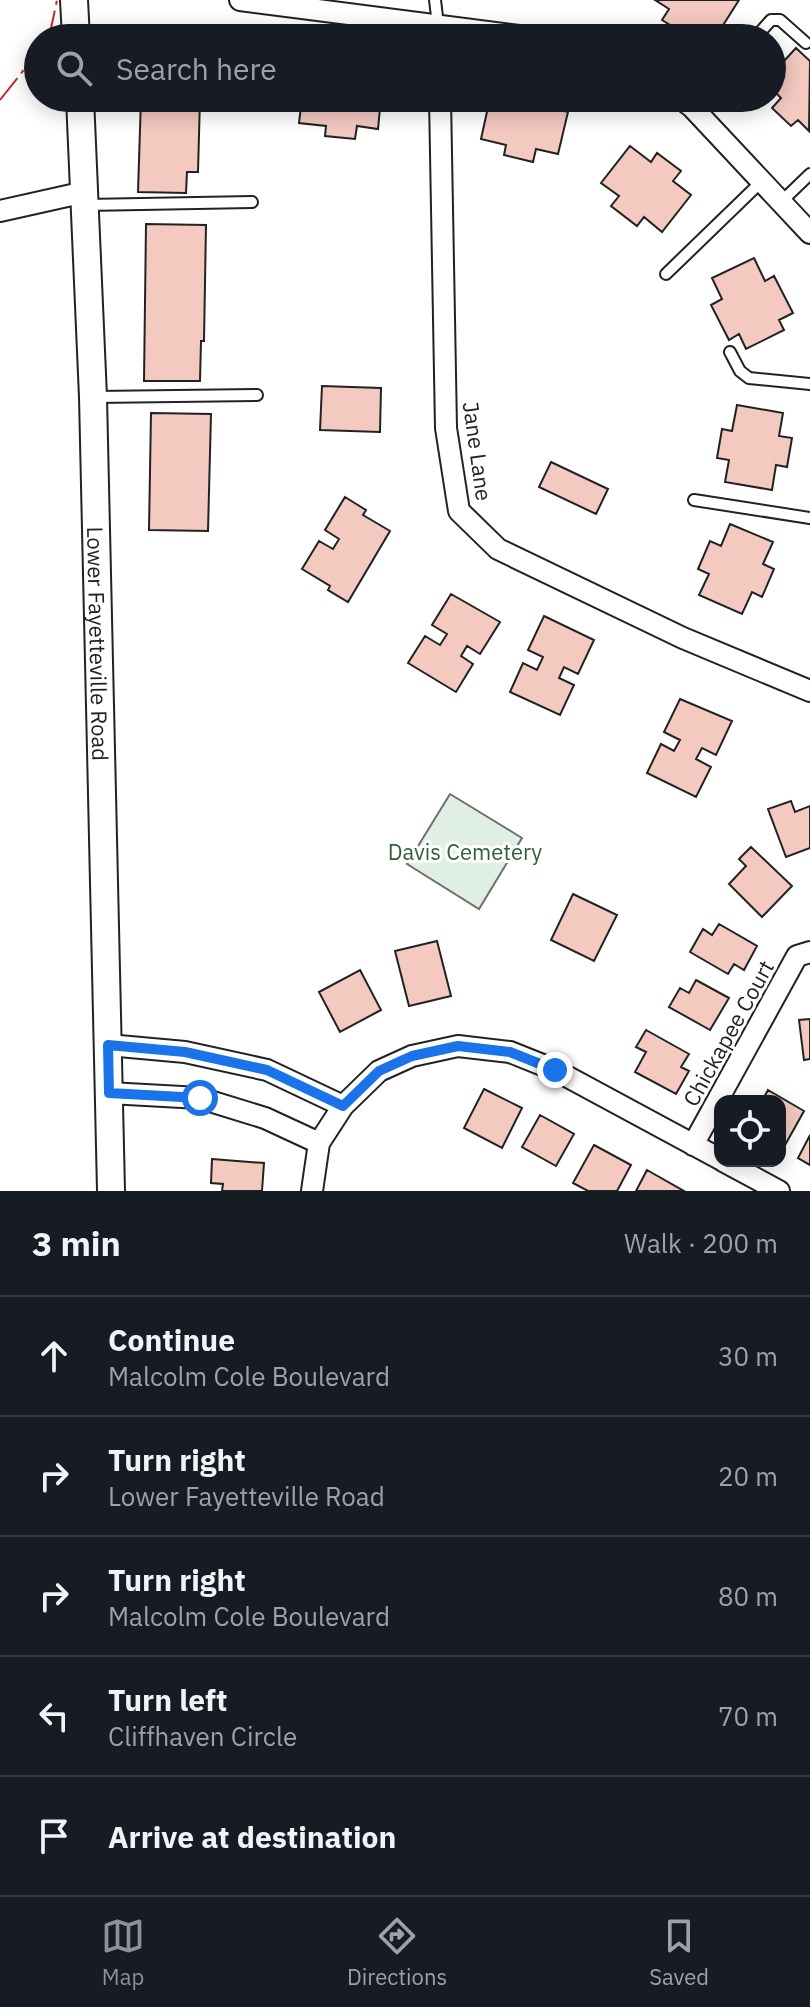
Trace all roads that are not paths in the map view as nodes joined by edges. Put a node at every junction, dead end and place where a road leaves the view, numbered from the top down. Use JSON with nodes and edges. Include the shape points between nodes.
{"nodes":[{"id":1,"x":74,"y":0,"type":"edge"},
{"id":2,"x":240,"y":0,"type":"edge"},
{"id":3,"x":435,"y":0,"type":"edge"},
{"id":4,"x":270,"y":2,"type":"edge"},
{"id":5,"x":75,"y":24,"type":"edge"},
{"id":6,"x":397,"y":24,"type":"edge"},
{"id":7,"x":437,"y":24,"type":"edge"},
{"id":8,"x":767,"y":24,"type":"edge"},
{"id":9,"x":785,"y":24,"type":"edge"},
{"id":10,"x":786,"y":25,"type":"edge"},
{"id":11,"x":806,"y":43,"type":"dead end"},
{"id":12,"x":81,"y":112,"type":"edge"},
{"id":13,"x":440,"y":112,"type":"edge"},
{"id":14,"x":701,"y":112,"type":"edge"},
{"id":15,"x":810,"y":174,"type":"edge"},
{"id":16,"x":762,"y":181,"type":"junction"},
{"id":17,"x":85,"y":198,"type":"junction"},
{"id":18,"x":252,"y":202,"type":"dead end"},
{"id":19,"x":781,"y":202,"type":"junction"},
{"id":20,"x":0,"y":211,"type":"edge"},
{"id":21,"x":810,"y":233,"type":"edge"},
{"id":22,"x":666,"y":274,"type":"dead end"},
{"id":23,"x":730,"y":352,"type":"dead end"},
{"id":24,"x":810,"y":384,"type":"edge"},
{"id":25,"x":257,"y":395,"type":"dead end"},
{"id":26,"x":93,"y":397,"type":"junction"},
{"id":27,"x":694,"y":500,"type":"dead end"},
{"id":28,"x":810,"y":518,"type":"edge"},
{"id":29,"x":810,"y":668,"type":"edge"},
{"id":30,"x":808,"y":690,"type":"edge"},
{"id":31,"x":810,"y":952,"type":"edge"},
{"id":32,"x":108,"y":1045,"type":"junction"},
{"id":33,"x":109,"y":1093,"type":"junction"},
{"id":34,"x":343,"y":1106,"type":"junction"},
{"id":35,"x":319,"y":1143,"type":"junction"},
{"id":36,"x":693,"y":1145,"type":"junction"},
{"id":37,"x":714,"y":1156,"type":"edge"},
{"id":38,"x":735,"y":1167,"type":"edge"},
{"id":39,"x":111,"y":1191,"type":"edge"},
{"id":40,"x":312,"y":1191,"type":"edge"},
{"id":41,"x":779,"y":1191,"type":"edge"}],
"edges":[{"from":1,"to":5,"type":"street"},
{"from":2,"to":4,"type":"street"},
{"from":3,"to":7,"type":"lane"},
{"from":4,"to":6,"type":"street"},
{"from":8,"to":9,"type":"lane"},
{"from":10,"to":11,"type":"lane"},
{"from":12,"to":17,"type":"street","name":"Lower Fayetteville Road"},
{"from":13,"to":30,"type":"street","name":"Jane Lane","via":[[446,428],[459,511],[498,549],[683,638]]},
{"from":14,"to":16,"type":"street"},
{"from":15,"to":19,"type":"lane"},
{"from":16,"to":19,"type":"street"},
{"from":16,"to":22,"type":"lane"},
{"from":17,"to":18,"type":"lane"},
{"from":17,"to":20,"type":"street"},
{"from":17,"to":26,"type":"street","name":"Lower Fayetteville Road"},
{"from":19,"to":21,"type":"street"},
{"from":23,"to":24,"type":"lane","via":[[749,378]]},
{"from":25,"to":26,"type":"lane"},
{"from":26,"to":32,"type":"street","name":"Lower Fayetteville Road"},
{"from":27,"to":28,"type":"lane"},
{"from":29,"to":30,"type":"street"},
{"from":31,"to":36,"type":"street","name":"Chickapee Court","via":[[797,956]]},
{"from":32,"to":33,"type":"street","name":"Lower Fayetteville Road"},
{"from":32,"to":34,"type":"street","via":[[185,1052],[267,1070]]},
{"from":33,"to":35,"type":"street","via":[[200,1098],[265,1118]]},
{"from":33,"to":39,"type":"street","name":"Lower Fayetteville Road"},
{"from":34,"to":35,"type":"street"},
{"from":34,"to":36,"type":"street","via":[[379,1071],[412,1056],[458,1046],[510,1052],[555,1070]]},
{"from":35,"to":40,"type":"street"},
{"from":36,"to":37,"type":"street"},
{"from":38,"to":41,"type":"street"}]}
